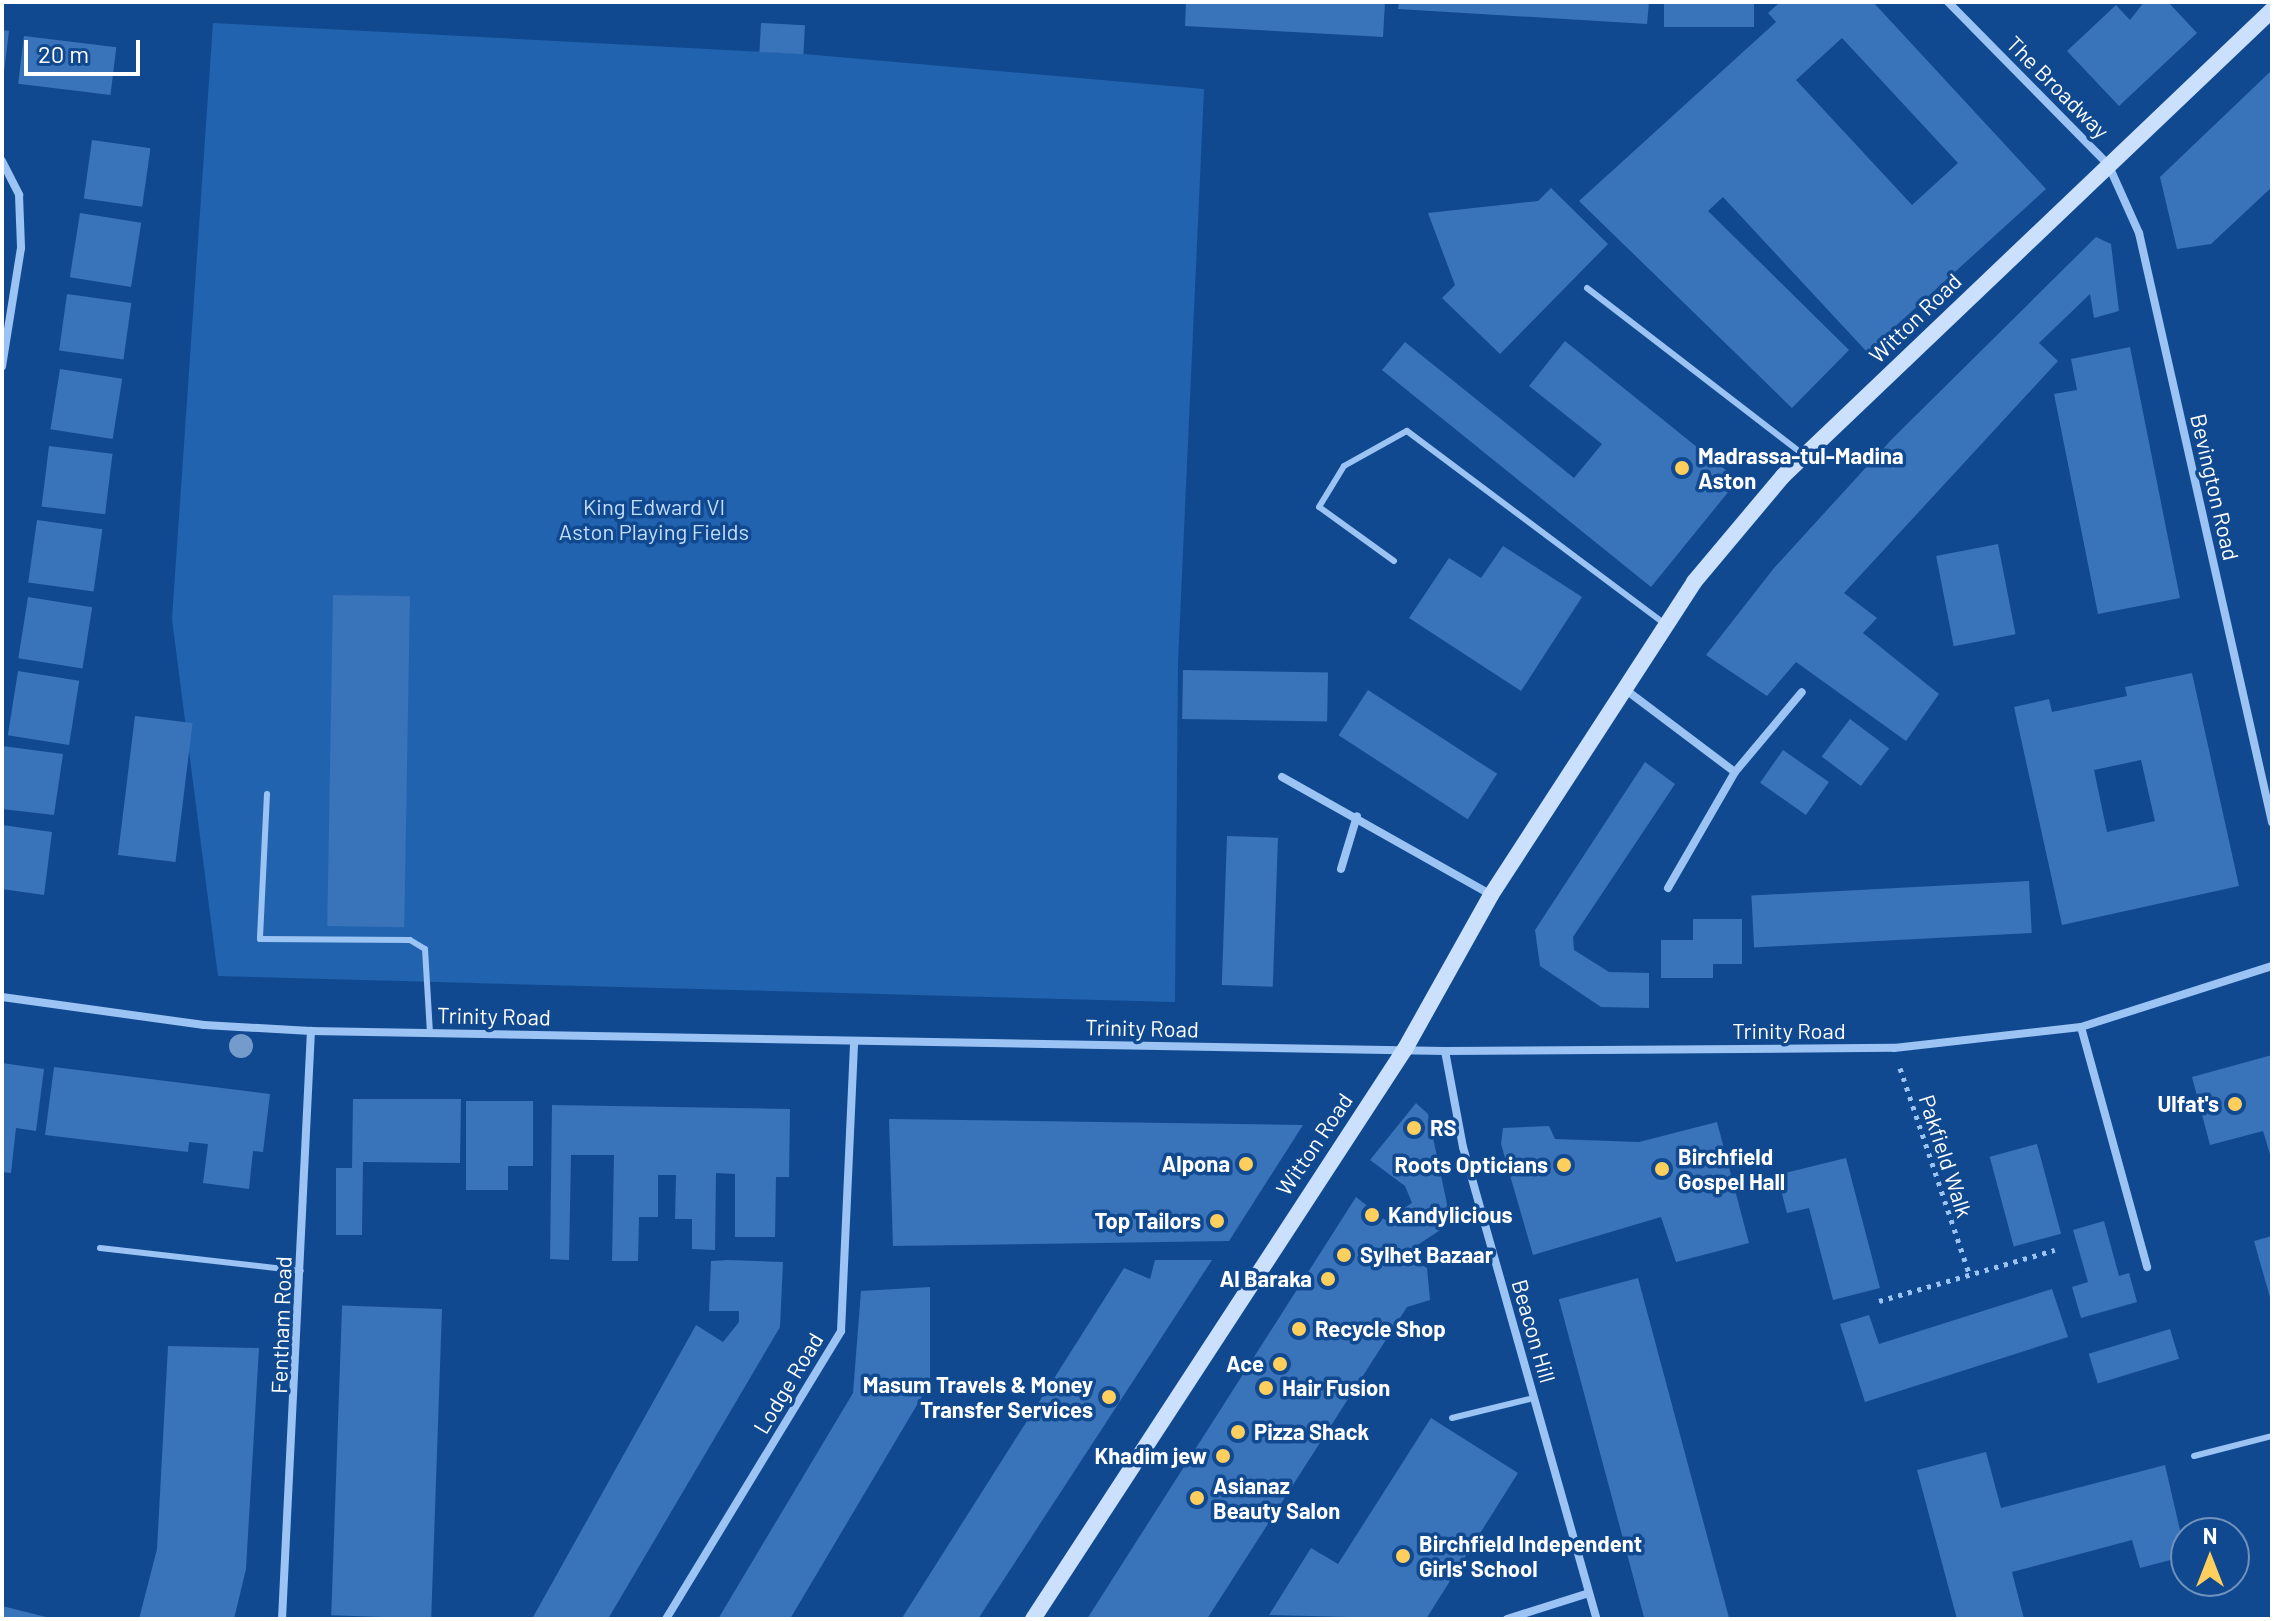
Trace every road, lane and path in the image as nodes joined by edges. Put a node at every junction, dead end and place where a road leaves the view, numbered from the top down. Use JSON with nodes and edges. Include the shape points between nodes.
{"nodes":[{"id":1,"x":1948,"y":2,"type":"edge"},
{"id":2,"x":2272,"y":10,"type":"edge"},
{"id":3,"x":2,"y":161,"type":"edge"},
{"id":4,"x":2108,"y":164,"type":"junction"},
{"id":5,"x":1587,"y":288,"type":"dead end"},
{"id":6,"x":2,"y":366,"type":"edge"},
{"id":7,"x":1804,"y":455,"type":"junction"},
{"id":8,"x":1394,"y":561,"type":"dead end"},
{"id":9,"x":1665,"y":624,"type":"junction"},
{"id":10,"x":1622,"y":687,"type":"junction"},
{"id":11,"x":1802,"y":692,"type":"dead end"},
{"id":12,"x":1735,"y":772,"type":"junction"},
{"id":13,"x":1282,"y":777,"type":"dead end"},
{"id":14,"x":267,"y":794,"type":"dead end"},
{"id":15,"x":1357,"y":816,"type":"junction"},
{"id":16,"x":2272,"y":822,"type":"edge"},
{"id":17,"x":1341,"y":869,"type":"dead end"},
{"id":18,"x":1668,"y":888,"type":"dead end"},
{"id":19,"x":1491,"y":895,"type":"junction"},
{"id":20,"x":2272,"y":966,"type":"edge"},
{"id":21,"x":2,"y":997,"type":"edge"},
{"id":22,"x":2081,"y":1027,"type":"junction"},
{"id":23,"x":311,"y":1031,"type":"junction"},
{"id":24,"x":430,"y":1033,"type":"junction"},
{"id":25,"x":854,"y":1041,"type":"junction"},
{"id":26,"x":1894,"y":1048,"type":"junction"},
{"id":27,"x":1405,"y":1049,"type":"junction"},
{"id":28,"x":1445,"y":1051,"type":"junction"},
{"id":29,"x":100,"y":1248,"type":"dead end"},
{"id":30,"x":2055,"y":1250,"type":"dead end"},
{"id":31,"x":2147,"y":1267,"type":"dead end"},
{"id":32,"x":301,"y":1271,"type":"junction"},
{"id":33,"x":1969,"y":1273,"type":"junction"},
{"id":34,"x":1879,"y":1301,"type":"dead end"},
{"id":35,"x":1534,"y":1398,"type":"junction"},
{"id":36,"x":1452,"y":1418,"type":"dead end"},
{"id":37,"x":2272,"y":1436,"type":"edge"},
{"id":38,"x":2194,"y":1456,"type":"dead end"},
{"id":39,"x":1589,"y":1593,"type":"junction"},
{"id":40,"x":282,"y":1619,"type":"edge"},
{"id":41,"x":666,"y":1619,"type":"edge"},
{"id":42,"x":1033,"y":1619,"type":"edge"},
{"id":43,"x":1507,"y":1619,"type":"edge"},
{"id":44,"x":1597,"y":1619,"type":"edge"}],
"edges":[{"from":1,"to":4,"type":"street","name":"The Broadway"},
{"from":2,"to":4,"type":"main road","name":"Witton Road"},
{"from":3,"to":6,"type":"street","via":[[19,195],[21,248]]},
{"from":4,"to":7,"type":"main road","name":"Witton Road"},
{"from":4,"to":16,"type":"street","name":"Bevington Road","via":[[2139,233]]},
{"from":5,"to":7,"type":"lane"},
{"from":7,"to":9,"type":"main road","name":"Witton Road"},
{"from":8,"to":9,"type":"lane","via":[[1319,507],[1344,466],[1407,431]]},
{"from":9,"to":10,"type":"main road","name":"Witton Road"},
{"from":10,"to":12,"type":"street"},
{"from":10,"to":19,"type":"main road","name":"Witton Road"},
{"from":11,"to":12,"type":"street"},
{"from":12,"to":18,"type":"street"},
{"from":13,"to":15,"type":"street"},
{"from":14,"to":24,"type":"lane","via":[[260,939],[410,940],[425,949]]},
{"from":15,"to":17,"type":"street"},
{"from":15,"to":19,"type":"street"},
{"from":19,"to":27,"type":"main road","name":"Witton Road"},
{"from":20,"to":22,"type":"street","name":"Trinity Road"},
{"from":21,"to":23,"type":"street","name":"Trinity Road","via":[[204,1025]]},
{"from":22,"to":26,"type":"street","name":"Trinity Road"},
{"from":22,"to":31,"type":"street"},
{"from":23,"to":24,"type":"street","name":"Trinity Road"},
{"from":23,"to":32,"type":"street","name":"Fentham Road"},
{"from":24,"to":25,"type":"street","name":"Trinity Road"},
{"from":25,"to":27,"type":"street","name":"Trinity Road"},
{"from":25,"to":41,"type":"street","name":"Lodge Road","via":[[841,1331]]},
{"from":26,"to":28,"type":"street","name":"Trinity Road"},
{"from":26,"to":33,"type":"path","name":"Pakfield Walk"},
{"from":27,"to":28,"type":"street","name":"Trinity Road"},
{"from":27,"to":42,"type":"main road","name":"Witton Road"},
{"from":28,"to":35,"type":"street","name":"Beacon Hill","via":[[1463,1147]]},
{"from":29,"to":32,"type":"lane"},
{"from":30,"to":33,"type":"path"},
{"from":32,"to":40,"type":"street","name":"Fentham Road"},
{"from":33,"to":34,"type":"path"},
{"from":35,"to":36,"type":"lane"},
{"from":35,"to":39,"type":"street","name":"Beacon Hill"},
{"from":37,"to":38,"type":"lane"},
{"from":39,"to":43,"type":"street"},
{"from":39,"to":44,"type":"street","name":"Beacon Hill"}]}
